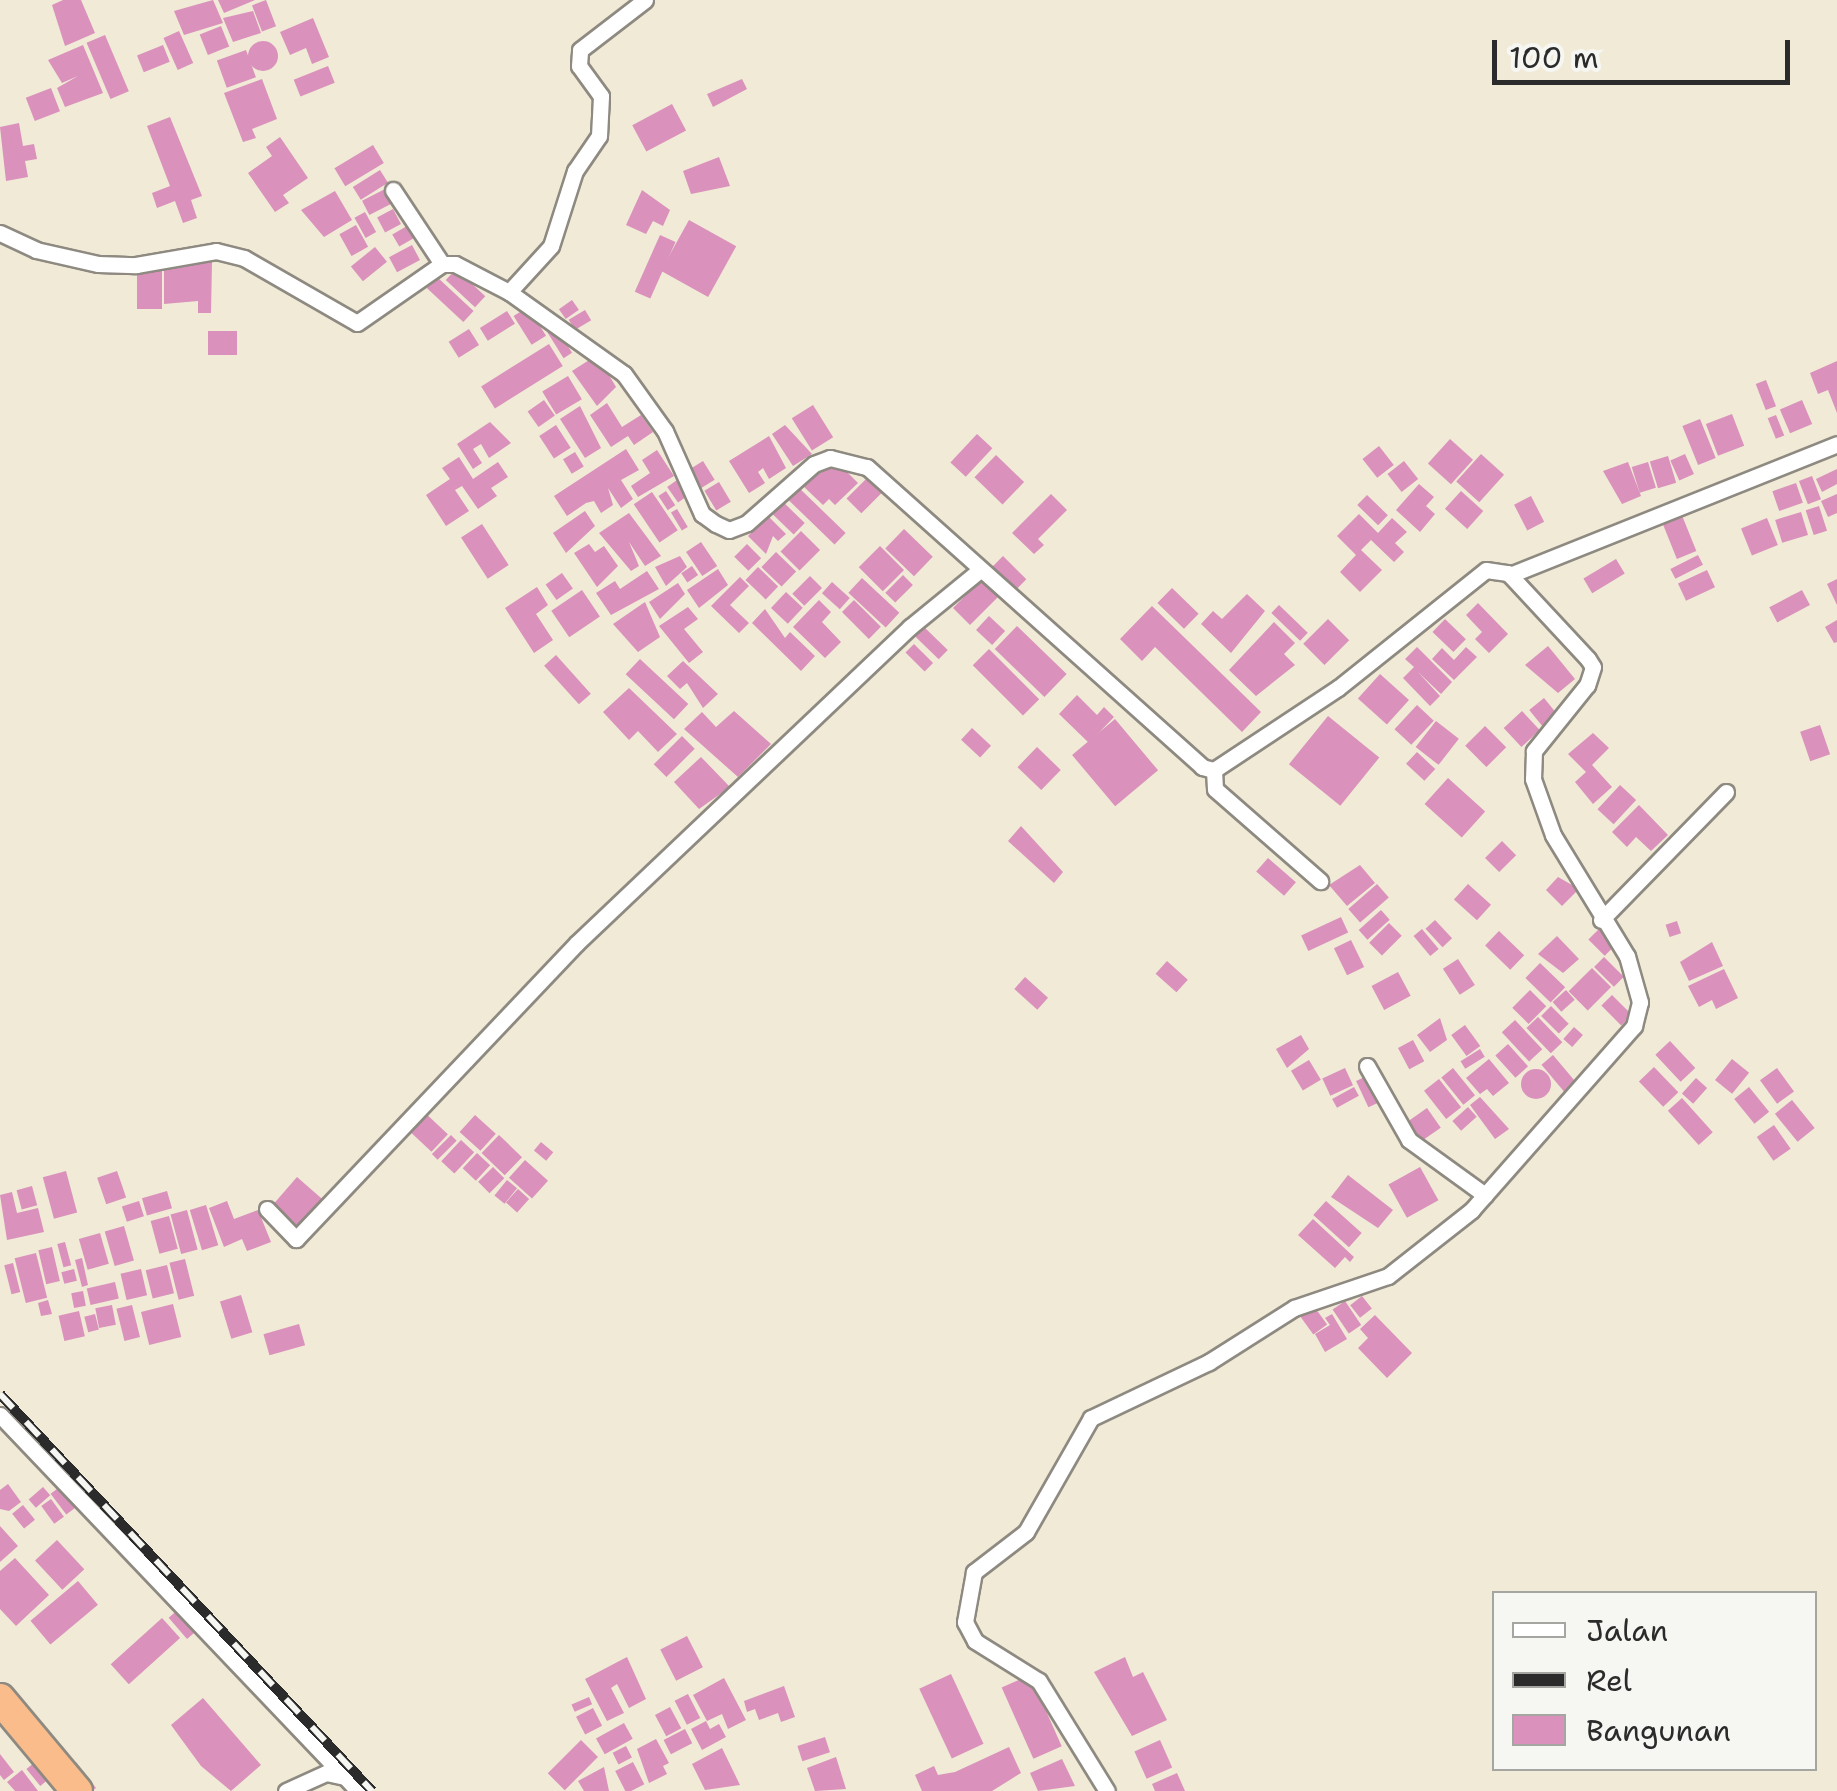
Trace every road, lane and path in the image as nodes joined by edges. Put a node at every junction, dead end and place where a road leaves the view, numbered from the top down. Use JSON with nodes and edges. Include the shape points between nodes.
{"nodes":[{"id":1,"x":645,"y":0,"type":"edge"},
{"id":2,"x":393,"y":190,"type":"dead end"},
{"id":3,"x":0,"y":233,"type":"edge"},
{"id":4,"x":442,"y":264,"type":"junction"},
{"id":5,"x":509,"y":292,"type":"junction"},
{"id":6,"x":1837,"y":444,"type":"edge"},
{"id":7,"x":980,"y":570,"type":"junction"},
{"id":8,"x":1510,"y":575,"type":"junction"},
{"id":9,"x":1214,"y":770,"type":"junction"},
{"id":10,"x":1726,"y":792,"type":"dead end"},
{"id":11,"x":1320,"y":881,"type":"dead end"},
{"id":12,"x":1601,"y":920,"type":"junction"},
{"id":13,"x":1366,"y":1066,"type":"dead end"},
{"id":14,"x":1485,"y":1195,"type":"junction"},
{"id":15,"x":267,"y":1210,"type":"dead end"},
{"id":16,"x":0,"y":1415,"type":"edge"},
{"id":17,"x":0,"y":1699,"type":"edge"},
{"id":18,"x":345,"y":1777,"type":"junction"},
{"id":19,"x":78,"y":1791,"type":"edge"},
{"id":20,"x":286,"y":1791,"type":"edge"},
{"id":21,"x":358,"y":1791,"type":"edge"},
{"id":22,"x":1106,"y":1791,"type":"edge"}],
"edges":[{"from":1,"to":5,"type":"street","via":[[596,34],[576,58],[601,96],[599,136],[575,171],[551,246]]},
{"from":2,"to":4,"type":"street"},
{"from":3,"to":4,"type":"street","via":[[36,250],[98,264],[136,265],[216,250],[256,265],[357,323]]},
{"from":4,"to":5,"type":"street","via":[[455,264]]},
{"from":5,"to":7,"type":"street","via":[[624,374],[665,431],[702,514],[723,529],[747,523],[814,464],[852,460],[900,494]]},
{"from":6,"to":8,"type":"street"},
{"from":7,"to":9,"type":"street","via":[[1182,754]]},
{"from":7,"to":15,"type":"street","via":[[910,627],[577,943],[296,1239]]},
{"from":8,"to":9,"type":"street","via":[[1477,575],[1338,688],[1248,741]]},
{"from":8,"to":12,"type":"street","via":[[1593,667],[1532,761],[1554,836]]},
{"from":9,"to":11,"type":"street","via":[[1215,789]]},
{"from":10,"to":12,"type":"street"},
{"from":12,"to":14,"type":"street","via":[[1634,976],[1640,1002],[1634,1026]]},
{"from":13,"to":14,"type":"street","via":[[1409,1140]]},
{"from":14,"to":22,"type":"street","via":[[1374,1285],[1294,1308],[1210,1362],[1091,1418],[1026,1532],[974,1572],[965,1622],[975,1641],[1040,1681]]},
{"from":16,"to":18,"type":"street"},
{"from":17,"to":19,"type":"highway"},
{"from":18,"to":20,"type":"street","via":[[326,1772]]},
{"from":18,"to":21,"type":"street"}]}
